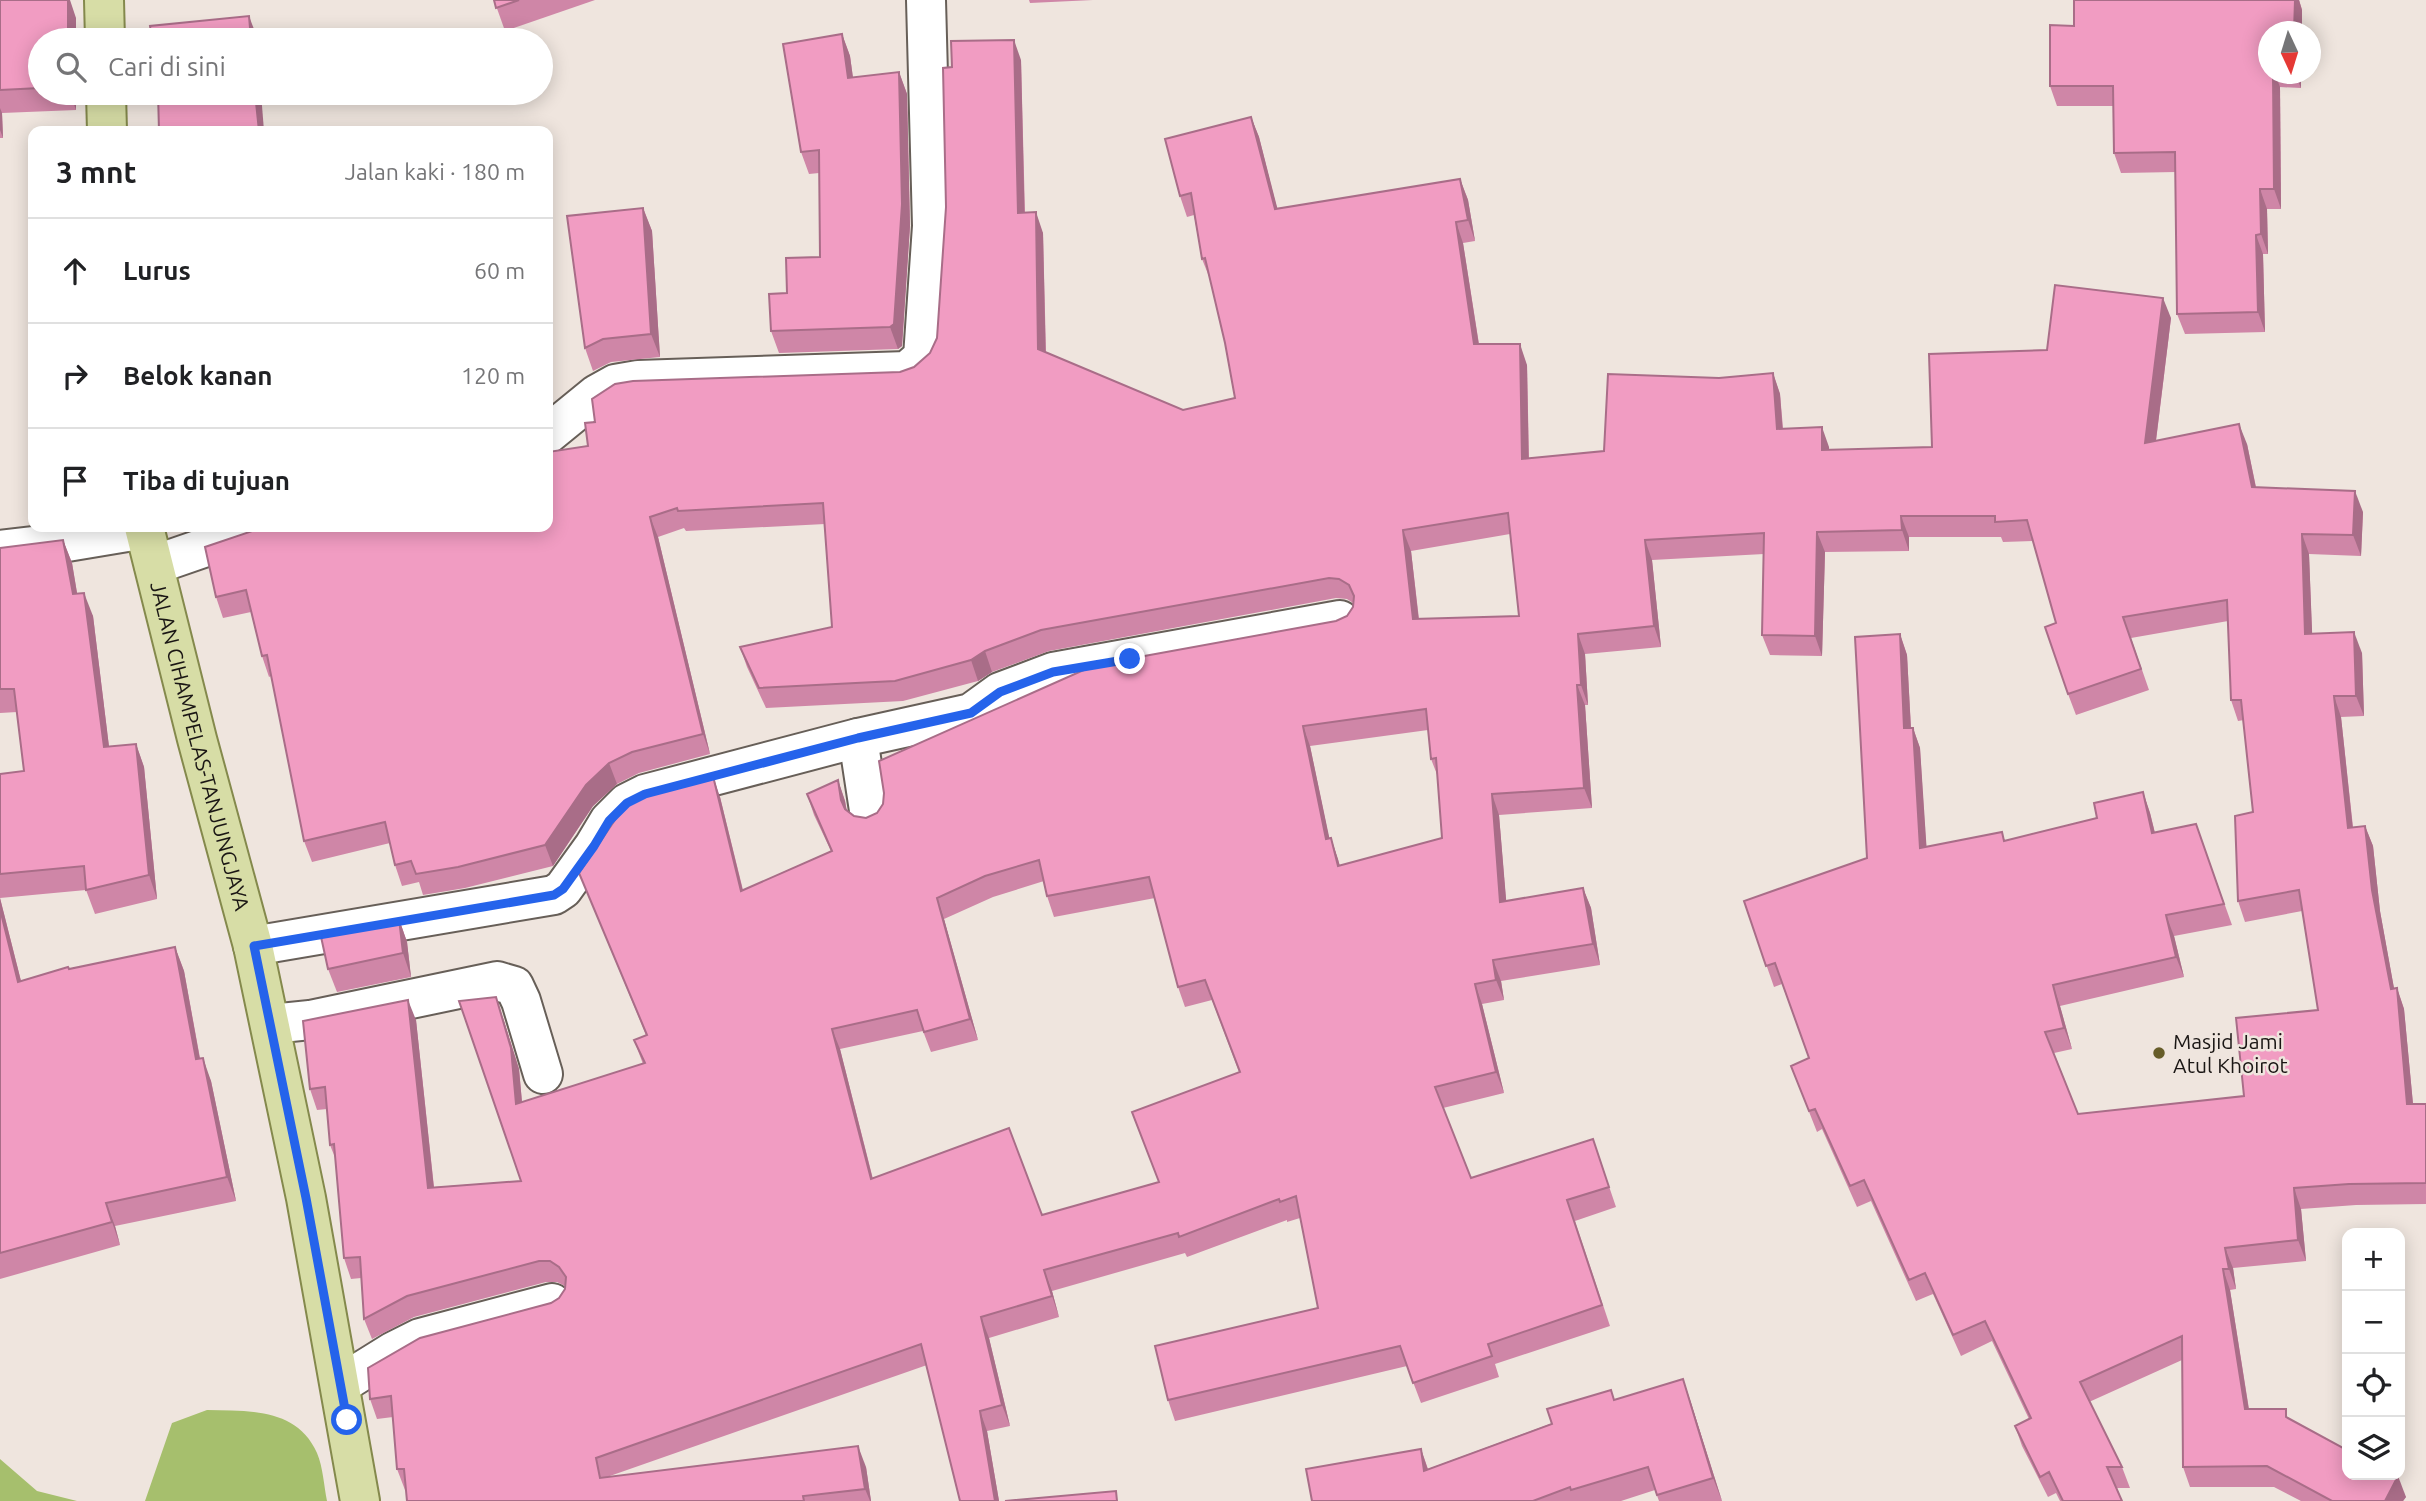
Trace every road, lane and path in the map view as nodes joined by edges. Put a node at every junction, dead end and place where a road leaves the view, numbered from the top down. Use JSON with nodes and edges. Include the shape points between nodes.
{"nodes":[{"id":1,"x":104,"y":0,"type":"edge"},
{"id":2,"x":926,"y":0,"type":"edge"},
{"id":3,"x":105,"y":28,"type":"edge"},
{"id":4,"x":106,"y":105,"type":"edge"},
{"id":5,"x":107,"y":126,"type":"edge"},
{"id":6,"x":553,"y":429,"type":"edge"},
{"id":7,"x":122,"y":532,"type":"edge"},
{"id":8,"x":145,"y":532,"type":"edge"},
{"id":9,"x":250,"y":532,"type":"edge"},
{"id":10,"x":0,"y":550,"type":"edge"},
{"id":11,"x":154,"y":565,"type":"junction"},
{"id":12,"x":1340,"y":620,"type":"edge"},
{"id":13,"x":858,"y":738,"type":"junction"},
{"id":14,"x":870,"y":817,"type":"edge"},
{"id":15,"x":254,"y":946,"type":"junction"},
{"id":16,"x":271,"y":1024,"type":"junction"},
{"id":17,"x":543,"y":1074,"type":"dead end"},
{"id":18,"x":552,"y":1303,"type":"edge"},
{"id":19,"x":341,"y":1384,"type":"junction"},
{"id":20,"x":360,"y":1501,"type":"edge"}],
"edges":[{"from":1,"to":3,"type":"main road"},
{"from":2,"to":6,"type":"street","via":[[932,226],[923,357],[907,371],[615,384]]},
{"from":4,"to":5,"type":"main road"},
{"from":7,"to":10,"type":"street"},
{"from":8,"to":11,"type":"main road","name":"JALAN CIHAMPELAS-TANJUNGJAYA"},
{"from":9,"to":11,"type":"street"},
{"from":11,"to":15,"type":"main road","name":"JALAN CIHAMPELAS-TANJUNGJAYA"},
{"from":12,"to":13,"type":"street","via":[[1053,672],[1000,692],[971,713]]},
{"from":13,"to":14,"type":"street"},
{"from":13,"to":15,"type":"street","via":[[645,794],[627,803],[554,895]]},
{"from":15,"to":16,"type":"main road","name":"JALAN CIHAMPELAS-TANJUNGJAYA"},
{"from":16,"to":17,"type":"street","via":[[497,981],[514,986]]},
{"from":16,"to":19,"type":"main road","name":"JALAN CIHAMPELAS-TANJUNGJAYA"},
{"from":18,"to":19,"type":"street","via":[[419,1338]]},
{"from":19,"to":20,"type":"main road","name":"JALAN CIHAMPELAS-TANJUNGJAYA"}]}
